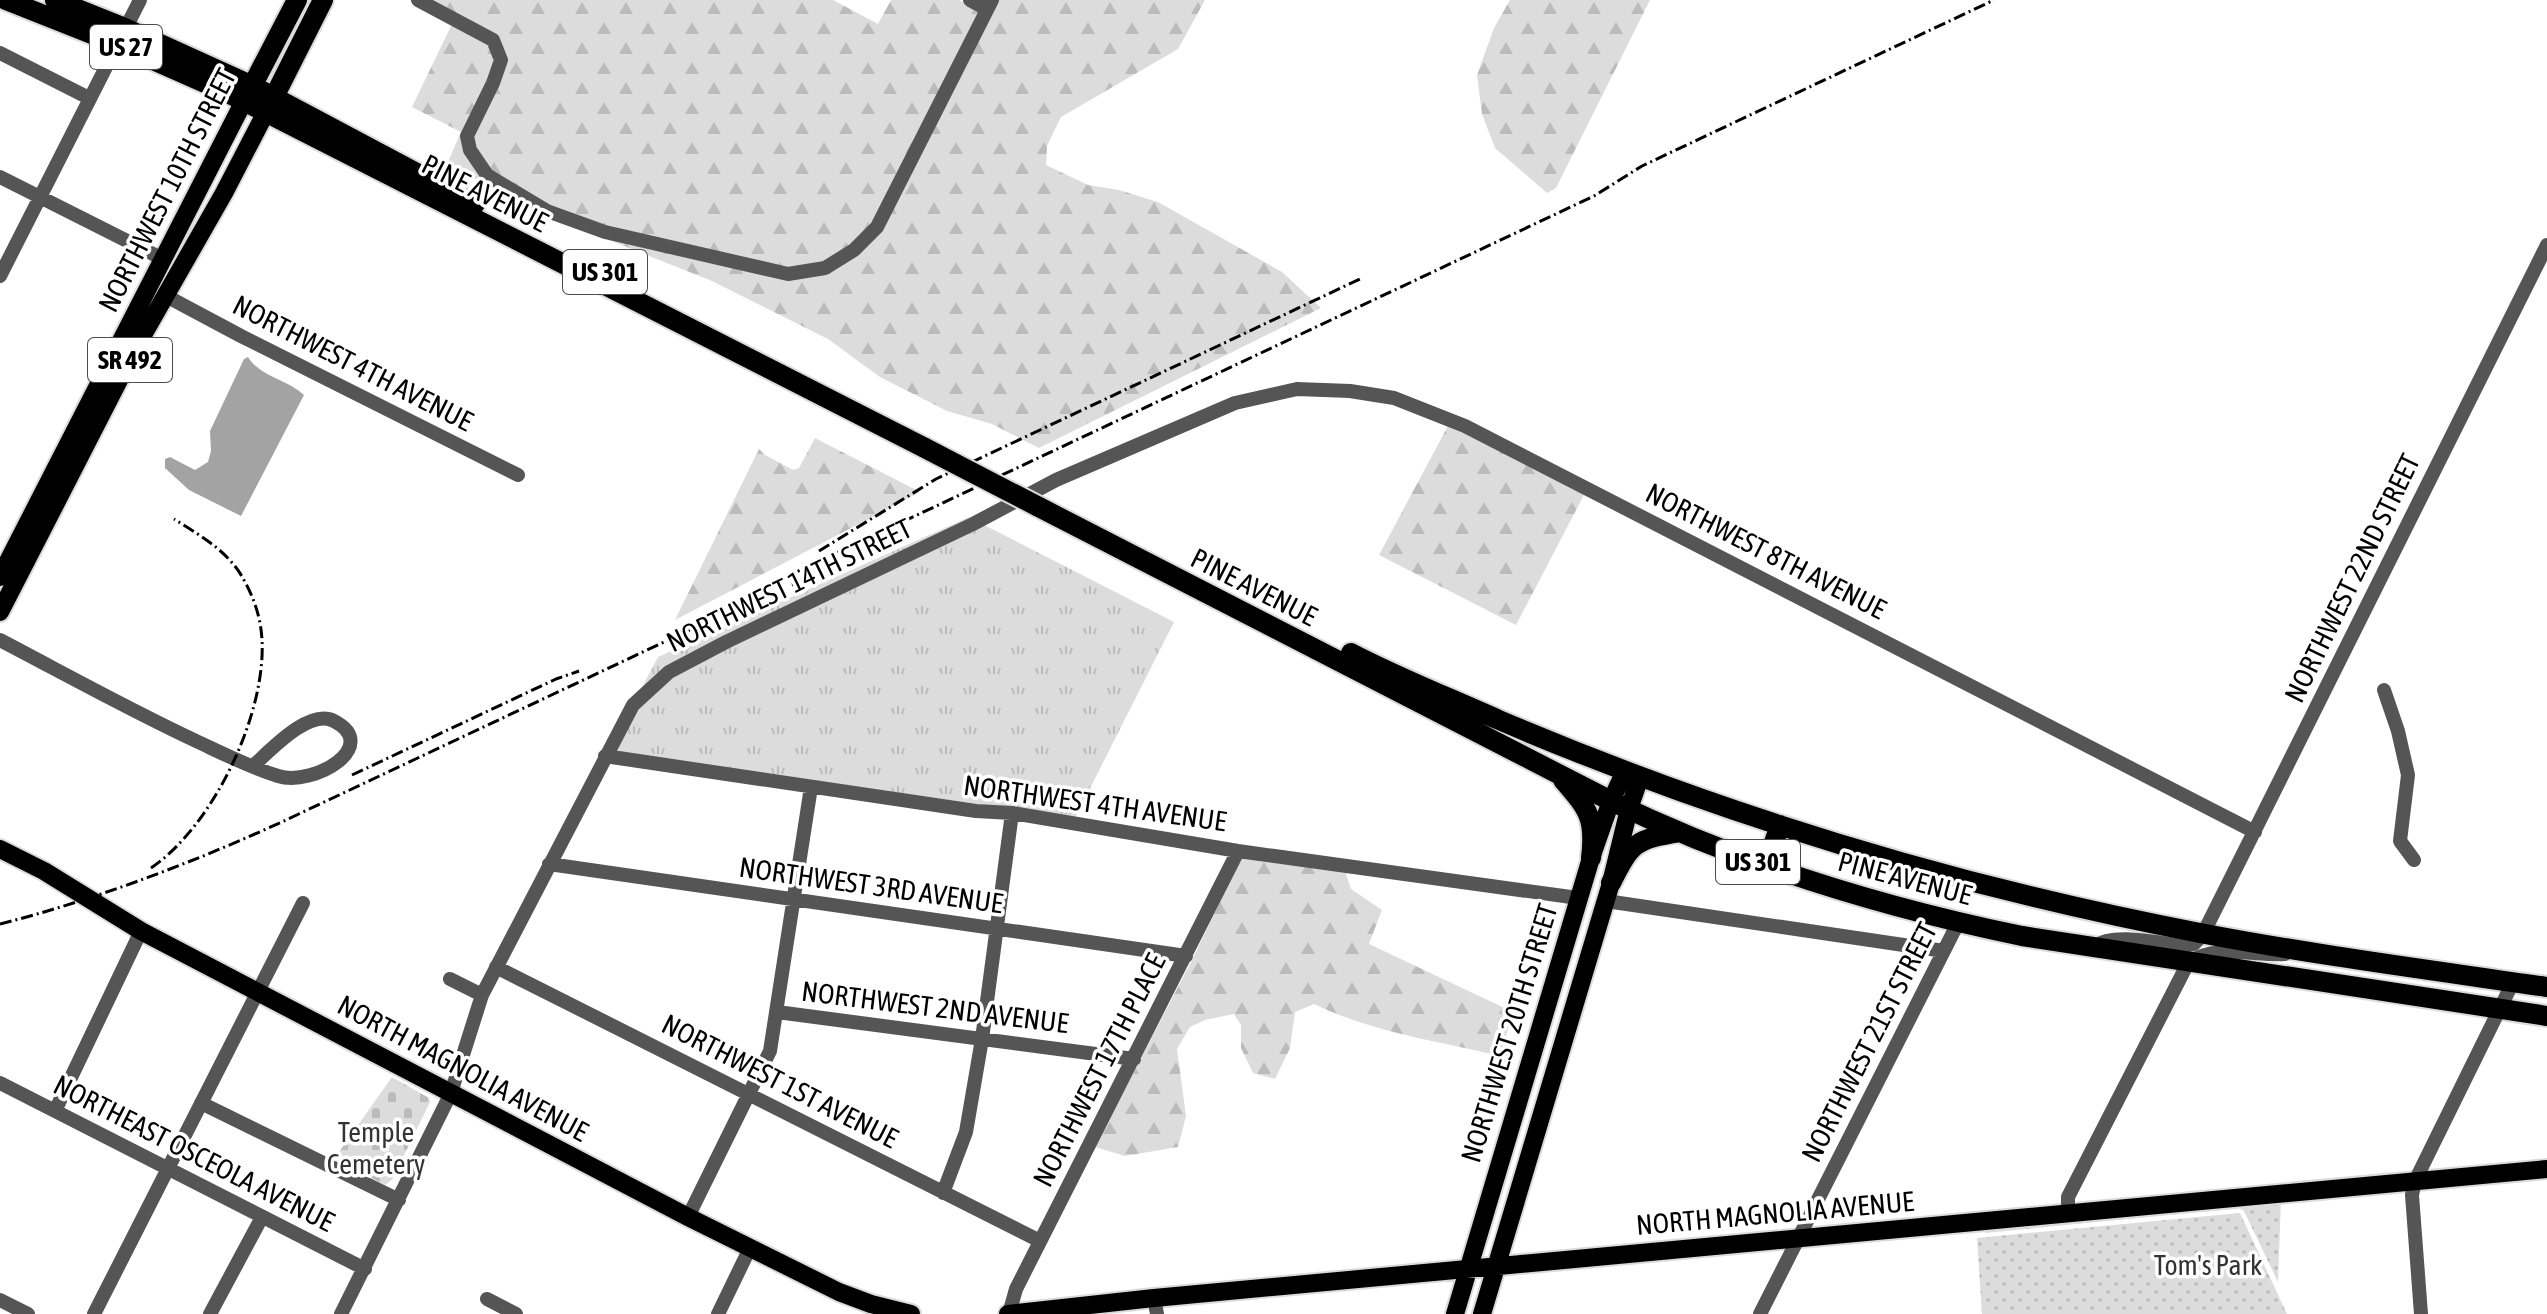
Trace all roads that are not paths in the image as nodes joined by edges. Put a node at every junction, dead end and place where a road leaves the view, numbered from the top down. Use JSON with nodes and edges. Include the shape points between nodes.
{"nodes":[{"id":1,"x":6,"y":0,"type":"edge"},
{"id":2,"x":55,"y":0,"type":"edge"},
{"id":3,"x":140,"y":0,"type":"edge"},
{"id":4,"x":297,"y":0,"type":"edge"},
{"id":5,"x":323,"y":0,"type":"edge"},
{"id":6,"x":418,"y":0,"type":"edge"},
{"id":7,"x":970,"y":0,"type":"edge"},
{"id":8,"x":989,"y":5,"type":"edge"},
{"id":9,"x":121,"y":36,"type":"junction"},
{"id":10,"x":0,"y":53,"type":"edge"},
{"id":11,"x":249,"y":93,"type":"junction"},
{"id":12,"x":89,"y":98,"type":"junction"},
{"id":13,"x":270,"y":104,"type":"junction"},
{"id":14,"x":0,"y":177,"type":"edge"},
{"id":15,"x":40,"y":198,"type":"junction"},
{"id":16,"x":2547,"y":245,"type":"edge"},
{"id":17,"x":163,"y":259,"type":"junction"},
{"id":18,"x":0,"y":276,"type":"edge"},
{"id":19,"x":166,"y":296,"type":"junction"},
{"id":20,"x":1235,"y":403,"type":"joint"},
{"id":21,"x":518,"y":475,"type":"dead end"},
{"id":22,"x":0,"y":577,"type":"edge"},
{"id":23,"x":0,"y":612,"type":"edge"},
{"id":24,"x":0,"y":640,"type":"edge"},
{"id":25,"x":2384,"y":690,"type":"dead end"},
{"id":26,"x":1447,"y":707,"type":"junction"},
{"id":27,"x":605,"y":756,"type":"junction"},
{"id":28,"x":253,"y":766,"type":"junction"},
{"id":29,"x":1558,"y":773,"type":"junction"},
{"id":30,"x":1632,"y":774,"type":"junction"},
{"id":31,"x":811,"y":787,"type":"junction"},
{"id":32,"x":1620,"y":805,"type":"junction"},
{"id":33,"x":1012,"y":813,"type":"junction"},
{"id":34,"x":1780,"y":825,"type":"junction"},
{"id":35,"x":1681,"y":832,"type":"junction"},
{"id":36,"x":2255,"y":832,"type":"junction"},
{"id":37,"x":0,"y":849,"type":"edge"},
{"id":38,"x":1238,"y":851,"type":"junction"},
{"id":39,"x":1591,"y":858,"type":"junction"},
{"id":40,"x":2414,"y":860,"type":"dead end"},
{"id":41,"x":549,"y":864,"type":"junction"},
{"id":42,"x":1766,"y":866,"type":"junction"},
{"id":43,"x":1609,"y":892,"type":"junction"},
{"id":44,"x":1578,"y":898,"type":"junction"},
{"id":45,"x":793,"y":900,"type":"junction"},
{"id":46,"x":303,"y":903,"type":"dead end"},
{"id":47,"x":1958,"y":923,"type":"junction"},
{"id":48,"x":996,"y":929,"type":"junction"},
{"id":49,"x":141,"y":931,"type":"junction"},
{"id":50,"x":2203,"y":934,"type":"junction"},
{"id":51,"x":2094,"y":948,"type":"junction"},
{"id":52,"x":1944,"y":951,"type":"junction"},
{"id":53,"x":2317,"y":953,"type":"junction"},
{"id":54,"x":1186,"y":956,"type":"junction"},
{"id":55,"x":2188,"y":963,"type":"junction"},
{"id":56,"x":496,"y":967,"type":"junction"},
{"id":57,"x":1557,"y":969,"type":"junction"},
{"id":58,"x":450,"y":979,"type":"dead end"},
{"id":59,"x":2513,"y":982,"type":"junction"},
{"id":60,"x":2547,"y":987,"type":"edge"},
{"id":61,"x":257,"y":991,"type":"junction"},
{"id":62,"x":482,"y":995,"type":"junction"},
{"id":63,"x":2500,"y":1009,"type":"junction"},
{"id":64,"x":777,"y":1012,"type":"junction"},
{"id":65,"x":2547,"y":1016,"type":"edge"},
{"id":66,"x":1571,"y":1017,"type":"junction"},
{"id":67,"x":982,"y":1039,"type":"junction"},
{"id":68,"x":1134,"y":1059,"type":"junction"},
{"id":69,"x":0,"y":1083,"type":"edge"},
{"id":70,"x":451,"y":1093,"type":"junction"},
{"id":71,"x":749,"y":1094,"type":"junction"},
{"id":72,"x":201,"y":1103,"type":"junction"},
{"id":73,"x":55,"y":1111,"type":"junction"},
{"id":74,"x":168,"y":1167,"type":"junction"},
{"id":75,"x":2547,"y":1169,"type":"edge"},
{"id":76,"x":2415,"y":1181,"type":"junction"},
{"id":77,"x":943,"y":1193,"type":"junction"},
{"id":78,"x":399,"y":1200,"type":"junction"},
{"id":79,"x":2068,"y":1214,"type":"junction"},
{"id":80,"x":262,"y":1217,"type":"junction"},
{"id":81,"x":688,"y":1217,"type":"junction"},
{"id":82,"x":1798,"y":1238,"type":"junction"},
{"id":83,"x":1040,"y":1241,"type":"junction"},
{"id":84,"x":750,"y":1248,"type":"junction"},
{"id":85,"x":1496,"y":1267,"type":"junction"},
{"id":86,"x":365,"y":1269,"type":"junction"},
{"id":87,"x":1468,"y":1269,"type":"junction"},
{"id":88,"x":487,"y":1299,"type":"dead end"},
{"id":89,"x":0,"y":1300,"type":"edge"},
{"id":90,"x":1156,"y":1306,"type":"edge"},
{"id":91,"x":28,"y":1314,"type":"edge"},
{"id":92,"x":94,"y":1314,"type":"edge"},
{"id":93,"x":210,"y":1314,"type":"edge"},
{"id":94,"x":341,"y":1314,"type":"edge"},
{"id":95,"x":516,"y":1314,"type":"edge"},
{"id":96,"x":718,"y":1314,"type":"edge"},
{"id":97,"x":911,"y":1314,"type":"edge"},
{"id":98,"x":1008,"y":1314,"type":"edge"},
{"id":99,"x":1455,"y":1314,"type":"edge"},
{"id":100,"x":1482,"y":1314,"type":"edge"},
{"id":101,"x":1760,"y":1314,"type":"edge"},
{"id":102,"x":2421,"y":1314,"type":"edge"}],
"edges":[{"from":1,"to":9,"type":"highway","name":"PINE AVENUE","number":"US 27"},
{"from":2,"to":9,"type":"highway","name":"PINE AVENUE","number":"US 27"},
{"from":3,"to":9,"type":"street"},
{"from":4,"to":11,"type":"highway","name":"NORTHWEST 10TH STREET"},
{"from":5,"to":13,"type":"highway","name":"NORTHWEST 10TH STREET"},
{"from":6,"to":8,"type":"street","via":[[493,40],[501,60],[467,136],[487,175],[547,211],[605,232],[788,274],[825,268],[877,227]]},
{"from":7,"to":8,"type":"street"},
{"from":9,"to":11,"type":"highway","name":"PINE AVENUE","number":"US 27"},
{"from":9,"to":12,"type":"street"},
{"from":10,"to":12,"type":"street"},
{"from":11,"to":13,"type":"highway","name":"PINE AVENUE","number":"US 27"},
{"from":11,"to":17,"type":"main road","name":"NORTHWEST 10TH STREET","number":"SR 492"},
{"from":12,"to":15,"type":"street"},
{"from":13,"to":19,"type":"main road","number":"SR 492"},
{"from":13,"to":26,"type":"highway","name":"PINE AVENUE","number":"US 301","bridge":true},
{"from":14,"to":15,"type":"street"},
{"from":15,"to":17,"type":"street"},
{"from":15,"to":18,"type":"street"},
{"from":16,"to":36,"type":"street","name":"NORTHWEST 22ND STREET"},
{"from":17,"to":22,"type":"main road","name":"NORTHWEST 10TH STREET","number":"SR 492"},
{"from":19,"to":21,"type":"street","name":"NORTHWEST 4TH AVENUE"},
{"from":19,"to":23,"type":"main road","number":"SR 492"},
{"from":20,"to":27,"type":"street","name":"NORTHWEST 14TH STREET","via":[[1056,480],[669,672],[633,705]]},
{"from":20,"to":36,"type":"street","name":"NORTHWEST 8TH AVENUE","via":[[1297,389],[1350,391],[1425,408]]},
{"from":24,"to":28,"type":"street"},
{"from":25,"to":40,"type":"street","via":[[2408,775],[2400,841]]},
{"from":26,"to":29,"type":"highway","name":"PINE AVENUE","number":"US 301"},
{"from":26,"to":30,"type":"highway","name":"PINE AVENUE","number":"US 301"},
{"from":27,"to":31,"type":"street","name":"NORTHWEST 4TH AVENUE"},
{"from":27,"to":41,"type":"street","name":"NORTHWEST 14TH STREET"},
{"from":28,"to":28,"type":"street","via":[[290,778],[318,774],[343,758],[348,736],[334,721],[314,720]]},
{"from":29,"to":32,"type":"highway","name":"PINE AVENUE","number":"US 301"},
{"from":29,"to":39,"type":"highway","via":[[1592,820]]},
{"from":30,"to":32,"type":"main road","name":"NORTHWEST 20TH STREET"},
{"from":30,"to":34,"type":"highway","name":"PINE AVENUE","number":"US 301"},
{"from":31,"to":33,"type":"street","name":"NORTHWEST 4TH AVENUE"},
{"from":31,"to":45,"type":"street"},
{"from":32,"to":35,"type":"highway","name":"PINE AVENUE","number":"US 301"},
{"from":32,"to":39,"type":"main road","name":"NORTHWEST 20TH STREET"},
{"from":32,"to":43,"type":"main road","name":"NORTHWEST 20TH STREET"},
{"from":33,"to":38,"type":"street","name":"NORTHWEST 4TH AVENUE"},
{"from":33,"to":48,"type":"street"},
{"from":34,"to":42,"type":"highway"},
{"from":34,"to":50,"type":"highway","name":"PINE AVENUE","number":"US 301","via":[[1943,874]]},
{"from":35,"to":42,"type":"highway","name":"PINE AVENUE","number":"US 301"},
{"from":35,"to":43,"type":"highway","via":[[1656,836],[1626,853]]},
{"from":36,"to":50,"type":"street","name":"NORTHWEST 22ND STREET"},
{"from":37,"to":49,"type":"main road","name":"NORTH MAGNOLIA AVENUE"},
{"from":38,"to":44,"type":"street","name":"NORTHWEST 4TH AVENUE"},
{"from":38,"to":54,"type":"street","name":"NORTHWEST 17TH PLACE"},
{"from":39,"to":44,"type":"main road","name":"NORTHWEST 20TH STREET"},
{"from":41,"to":45,"type":"street","name":"NORTHWEST 3RD AVENUE"},
{"from":41,"to":56,"type":"street","name":"NORTHWEST 14TH STREET"},
{"from":42,"to":47,"type":"highway","name":"PINE AVENUE","number":"US 301"},
{"from":43,"to":52,"type":"street"},
{"from":43,"to":66,"type":"main road","name":"NORTHWEST 20TH STREET"},
{"from":44,"to":57,"type":"main road","name":"NORTHWEST 20TH STREET"},
{"from":45,"to":48,"type":"street","name":"NORTHWEST 3RD AVENUE"},
{"from":45,"to":64,"type":"street"},
{"from":46,"to":61,"type":"street"},
{"from":47,"to":51,"type":"highway","name":"PINE AVENUE","number":"US 301"},
{"from":47,"to":52,"type":"street","name":"NORTHWEST 21ST STREET"},
{"from":48,"to":54,"type":"street","name":"NORTHWEST 3RD AVENUE"},
{"from":48,"to":67,"type":"street"},
{"from":49,"to":61,"type":"main road","name":"NORTH MAGNOLIA AVENUE"},
{"from":49,"to":73,"type":"street"},
{"from":50,"to":51,"type":"street","via":[[2185,946],[2105,939]]},
{"from":50,"to":53,"type":"highway","name":"PINE AVENUE","number":"US 301"},
{"from":51,"to":55,"type":"highway","name":"PINE AVENUE","number":"US 301"},
{"from":52,"to":82,"type":"street","name":"NORTHWEST 21ST STREET"},
{"from":53,"to":55,"type":"street","via":[[2216,953]]},
{"from":53,"to":59,"type":"highway","name":"PINE AVENUE","number":"US 301"},
{"from":54,"to":68,"type":"street","name":"NORTHWEST 17TH PLACE"},
{"from":55,"to":63,"type":"highway","name":"PINE AVENUE","number":"US 301"},
{"from":55,"to":79,"type":"street","via":[[2068,1197]]},
{"from":56,"to":62,"type":"street","name":"NORTHWEST 14TH STREET"},
{"from":56,"to":71,"type":"street","name":"NORTHWEST 1ST AVENUE"},
{"from":57,"to":66,"type":"main road"},
{"from":57,"to":87,"type":"main road","name":"NORTHWEST 20TH STREET"},
{"from":58,"to":62,"type":"street"},
{"from":59,"to":60,"type":"highway","name":"PINE AVENUE","number":"US 301"},
{"from":59,"to":63,"type":"street"},
{"from":61,"to":70,"type":"main road","name":"NORTH MAGNOLIA AVENUE"},
{"from":61,"to":72,"type":"street"},
{"from":62,"to":70,"type":"street","name":"NORTHWEST 14TH STREET"},
{"from":63,"to":65,"type":"highway","name":"PINE AVENUE","number":"US 301"},
{"from":63,"to":76,"type":"street"},
{"from":64,"to":67,"type":"street","name":"NORTHWEST 2ND AVENUE"},
{"from":64,"to":71,"type":"street","via":[[770,1051]]},
{"from":66,"to":85,"type":"main road","name":"NORTHWEST 20TH STREET"},
{"from":67,"to":68,"type":"street","name":"NORTHWEST 2ND AVENUE"},
{"from":67,"to":77,"type":"street","via":[[966,1132]]},
{"from":68,"to":83,"type":"street","name":"NORTHWEST 17TH PLACE"},
{"from":69,"to":73,"type":"street","name":"NORTHEAST OSCEOLA AVENUE"},
{"from":70,"to":78,"type":"street","name":"NORTHWEST 14TH STREET"},
{"from":70,"to":81,"type":"main road","name":"NORTH MAGNOLIA AVENUE"},
{"from":71,"to":77,"type":"street","name":"NORTHWEST 1ST AVENUE"},
{"from":71,"to":81,"type":"street"},
{"from":72,"to":74,"type":"street"},
{"from":72,"to":78,"type":"street"},
{"from":73,"to":74,"type":"street","name":"NORTHEAST OSCEOLA AVENUE"},
{"from":74,"to":80,"type":"street","name":"NORTHEAST OSCEOLA AVENUE"},
{"from":74,"to":92,"type":"street"},
{"from":75,"to":76,"type":"main road","name":"NORTH MAGNOLIA AVENUE"},
{"from":76,"to":79,"type":"main road","name":"NORTH MAGNOLIA AVENUE"},
{"from":76,"to":102,"type":"street"},
{"from":77,"to":83,"type":"street","name":"NORTHWEST 1ST AVENUE"},
{"from":78,"to":86,"type":"street","name":"NORTHWEST 14TH STREET"},
{"from":79,"to":82,"type":"main road","name":"NORTH MAGNOLIA AVENUE"},
{"from":80,"to":86,"type":"street","name":"NORTHEAST OSCEOLA AVENUE"},
{"from":80,"to":93,"type":"street"},
{"from":81,"to":84,"type":"main road","name":"NORTH MAGNOLIA AVENUE"},
{"from":82,"to":85,"type":"main road","name":"NORTH MAGNOLIA AVENUE"},
{"from":82,"to":101,"type":"street","name":"NORTHWEST 21ST STREET"},
{"from":83,"to":98,"type":"street","name":"NORTHWEST 17TH PLACE"},
{"from":84,"to":96,"type":"street"},
{"from":84,"to":97,"type":"main road","name":"NORTH MAGNOLIA AVENUE","via":[[839,1292]]},
{"from":85,"to":87,"type":"main road","name":"NORTH MAGNOLIA AVENUE"},
{"from":85,"to":100,"type":"main road","name":"NORTHWEST 20TH STREET"},
{"from":86,"to":94,"type":"street","name":"NORTHWEST 14TH STREET"},
{"from":87,"to":90,"type":"main road","name":"NORTH MAGNOLIA AVENUE"},
{"from":87,"to":99,"type":"main road","name":"NORTHWEST 20TH STREET"},
{"from":88,"to":95,"type":"street"},
{"from":89,"to":91,"type":"street"},
{"from":90,"to":98,"type":"main road","name":"NORTH MAGNOLIA AVENUE"}]}
